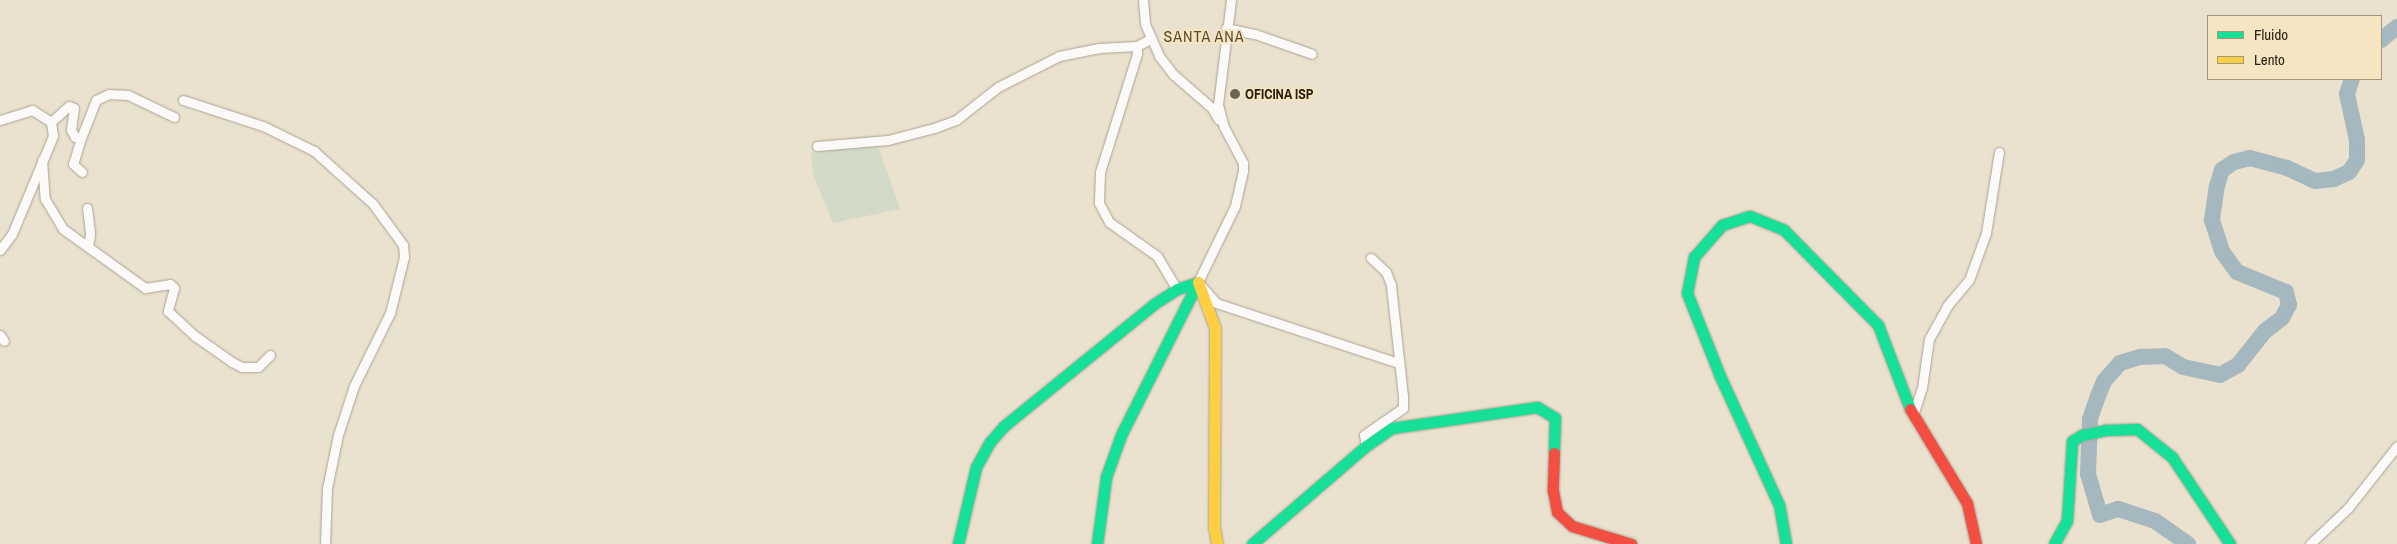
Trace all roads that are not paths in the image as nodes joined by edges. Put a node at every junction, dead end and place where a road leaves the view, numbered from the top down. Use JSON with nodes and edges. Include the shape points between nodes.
{"nodes":[{"id":1,"x":1143,"y":0,"type":"edge"},
{"id":2,"x":1231,"y":0,"type":"edge"},
{"id":3,"x":1226,"y":28,"type":"junction"},
{"id":4,"x":1150,"y":39,"type":"junction"},
{"id":5,"x":1137,"y":46,"type":"junction"},
{"id":6,"x":1312,"y":54,"type":"dead end"},
{"id":7,"x":183,"y":100,"type":"dead end"},
{"id":8,"x":174,"y":117,"type":"dead end"},
{"id":9,"x":0,"y":120,"type":"edge"},
{"id":10,"x":50,"y":122,"type":"junction"},
{"id":11,"x":1224,"y":127,"type":"junction"},
{"id":12,"x":81,"y":138,"type":"junction"},
{"id":13,"x":817,"y":146,"type":"dead end"},
{"id":14,"x":1999,"y":152,"type":"dead end"},
{"id":15,"x":42,"y":160,"type":"junction"},
{"id":16,"x":82,"y":172,"type":"dead end"},
{"id":17,"x":87,"y":208,"type":"dead end"},
{"id":18,"x":88,"y":247,"type":"junction"},
{"id":19,"x":0,"y":250,"type":"edge"},
{"id":20,"x":1371,"y":258,"type":"dead end"},
{"id":21,"x":1198,"y":282,"type":"junction"},
{"id":22,"x":1177,"y":289,"type":"junction"},
{"id":23,"x":270,"y":355,"type":"dead end"},
{"id":24,"x":1399,"y":363,"type":"junction"},
{"id":25,"x":1913,"y":415,"type":"junction"},
{"id":26,"x":1366,"y":446,"type":"junction"},
{"id":27,"x":2397,"y":446,"type":"edge"},
{"id":28,"x":325,"y":544,"type":"edge"},
{"id":29,"x":958,"y":544,"type":"edge"},
{"id":30,"x":1097,"y":544,"type":"edge"},
{"id":31,"x":1217,"y":544,"type":"edge"},
{"id":32,"x":1252,"y":544,"type":"edge"},
{"id":33,"x":1631,"y":544,"type":"edge"},
{"id":34,"x":1786,"y":544,"type":"edge"},
{"id":35,"x":1976,"y":544,"type":"edge"},
{"id":36,"x":2054,"y":544,"type":"edge"},
{"id":37,"x":2230,"y":544,"type":"edge"},
{"id":38,"x":2310,"y":544,"type":"edge"}],
"edges":[{"from":1,"to":4,"type":"street"},
{"from":2,"to":3,"type":"street"},
{"from":3,"to":6,"type":"street","via":[[1255,34]]},
{"from":3,"to":11,"type":"street","via":[[1218,98]]},
{"from":4,"to":5,"type":"street"},
{"from":4,"to":11,"type":"street","via":[[1174,75],[1212,108]]},
{"from":5,"to":13,"type":"street","via":[[1099,48],[1059,56],[998,87],[956,120],[927,130],[888,140]]},
{"from":5,"to":22,"type":"street","via":[[1100,172],[1100,203],[1109,222],[1157,256]]},
{"from":7,"to":28,"type":"street","via":[[263,126],[314,151],[374,204],[403,246],[404,257],[390,313],[354,386],[338,435],[327,488]]},
{"from":8,"to":12,"type":"street","via":[[128,95],[101,95]]},
{"from":9,"to":10,"type":"street","via":[[32,110]]},
{"from":10,"to":12,"type":"street","via":[[69,106],[74,108],[71,130],[75,137]]},
{"from":10,"to":15,"type":"street","via":[[53,136]]},
{"from":11,"to":21,"type":"street","via":[[1243,163],[1243,171],[1235,206]]},
{"from":12,"to":16,"type":"street","via":[[73,164]]},
{"from":14,"to":25,"type":"street","via":[[1986,233],[1969,280],[1947,306],[1929,339],[1922,388]]},
{"from":15,"to":18,"type":"street","via":[[45,200],[63,229]]},
{"from":15,"to":19,"type":"street","via":[[12,234]]},
{"from":17,"to":18,"type":"street"},
{"from":18,"to":23,"type":"street","via":[[145,288],[170,284],[174,288],[168,311],[195,336],[232,362],[242,367],[258,367]]},
{"from":20,"to":24,"type":"street","via":[[1386,272],[1390,285]]},
{"from":21,"to":22,"type":"street"},
{"from":21,"to":24,"type":"street","via":[[1216,303]]},
{"from":21,"to":30,"type":"street","via":[[1121,435],[1106,477]]},
{"from":21,"to":31,"type":"street","via":[[1215,328],[1214,527]]},
{"from":22,"to":29,"type":"street","via":[[1133,320],[1004,426],[990,442],[976,466]]},
{"from":24,"to":26,"type":"street","via":[[1403,408],[1364,435]]},
{"from":25,"to":34,"type":"street","via":[[1878,325],[1784,230],[1750,216],[1722,225],[1694,257],[1687,293],[1720,376],[1779,505]]},
{"from":25,"to":35,"type":"street","via":[[1967,503]]},
{"from":26,"to":32,"type":"street"},
{"from":26,"to":33,"type":"street","via":[[1392,428],[1537,407],[1555,418],[1552,491],[1556,512],[1572,526]]},
{"from":27,"to":38,"type":"street","via":[[2348,508]]},
{"from":36,"to":37,"type":"street","via":[[2067,520],[2072,441],[2098,432],[2136,430],[2172,457]]}]}
